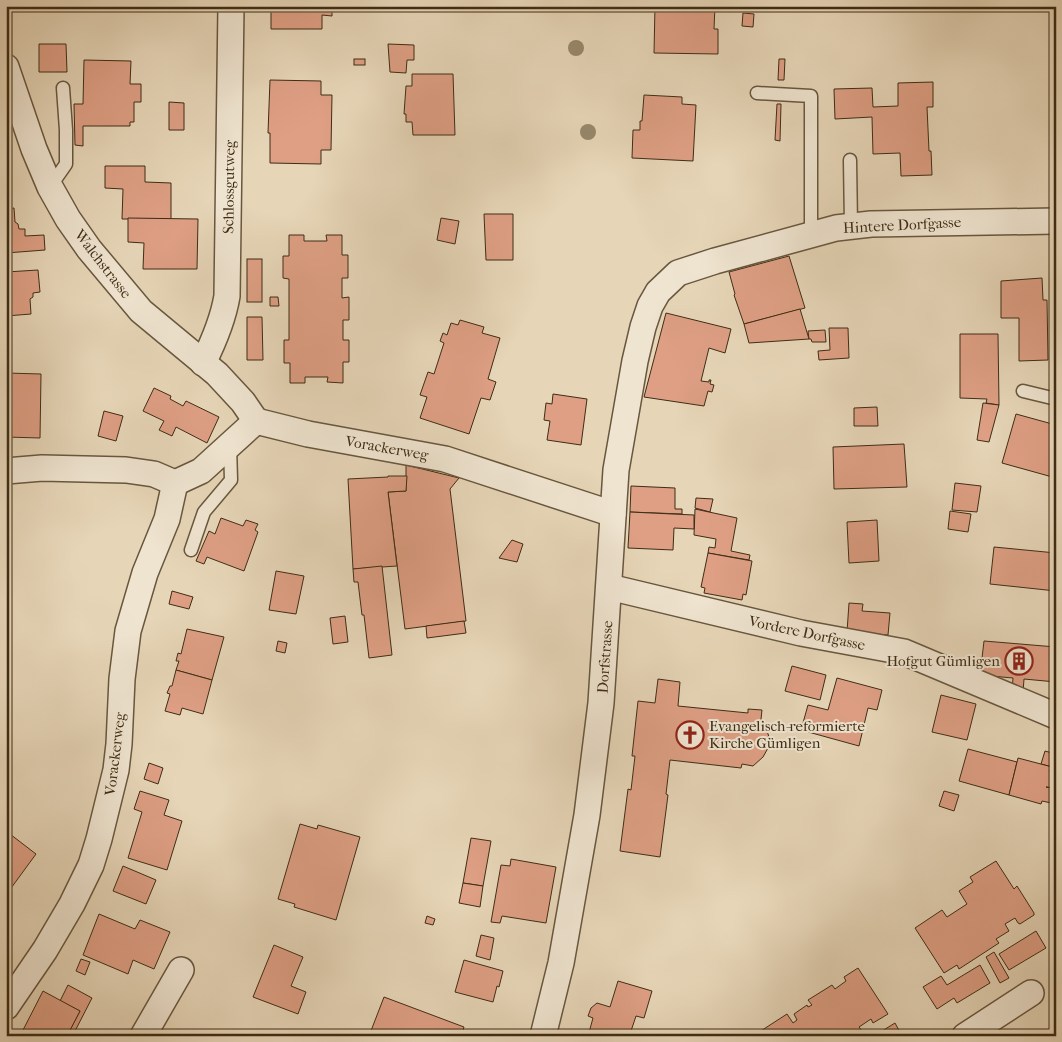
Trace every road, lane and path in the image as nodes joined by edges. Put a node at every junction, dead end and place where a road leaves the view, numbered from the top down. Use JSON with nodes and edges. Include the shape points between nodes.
{"nodes":[{"id":1,"x":231,"y":6,"type":"edge"},
{"id":2,"x":6,"y":68,"type":"edge"},
{"id":3,"x":63,"y":88,"type":"dead end"},
{"id":4,"x":757,"y":93,"type":"dead end"},
{"id":5,"x":850,"y":160,"type":"dead end"},
{"id":6,"x":50,"y":186,"type":"junction"},
{"id":7,"x":1056,"y":221,"type":"edge"},
{"id":8,"x":851,"y":226,"type":"junction"},
{"id":9,"x":811,"y":234,"type":"junction"},
{"id":10,"x":668,"y":282,"type":"joint"},
{"id":11,"x":203,"y":363,"type":"junction"},
{"id":12,"x":1023,"y":391,"type":"dead end"},
{"id":13,"x":1056,"y":399,"type":"edge"},
{"id":14,"x":256,"y":421,"type":"junction"},
{"id":15,"x":230,"y":446,"type":"junction"},
{"id":16,"x":6,"y":471,"type":"edge"},
{"id":17,"x":175,"y":483,"type":"junction"},
{"id":18,"x":613,"y":514,"type":"junction"},
{"id":19,"x":191,"y":550,"type":"dead end"},
{"id":20,"x":609,"y":587,"type":"junction"},
{"id":21,"x":1056,"y":716,"type":"edge"},
{"id":22,"x":181,"y":970,"type":"dead end"},
{"id":23,"x":1031,"y":993,"type":"dead end"},
{"id":24,"x":6,"y":1007,"type":"edge"},
{"id":25,"x":143,"y":1036,"type":"edge"},
{"id":26,"x":543,"y":1036,"type":"edge"},
{"id":27,"x":965,"y":1036,"type":"edge"}],
"edges":[{"from":1,"to":11,"type":"street","name":"Schlossgutweg","via":[[227,296],[214,342]]},
{"from":2,"to":6,"type":"street","name":"Walchstrasse"},
{"from":3,"to":6,"type":"lane","via":[[66,164]]},
{"from":4,"to":9,"type":"lane","via":[[812,96]]},
{"from":5,"to":8,"type":"lane"},
{"from":6,"to":11,"type":"street","name":"Walchstrasse","via":[[89,249],[140,311]]},
{"from":7,"to":8,"type":"street","name":"Hintere Dorfgasse"},
{"from":8,"to":9,"type":"street","name":"Hintere Dorfgasse"},
{"from":9,"to":10,"type":"street","name":"Hintere Dorfgasse","via":[[678,273]]},
{"from":10,"to":18,"type":"street","name":"Dorfstrasse","via":[[650,306],[639,344],[616,470]]},
{"from":11,"to":14,"type":"street","name":"Walchstrasse","via":[[243,402]]},
{"from":12,"to":13,"type":"lane"},
{"from":14,"to":15,"type":"street"},
{"from":14,"to":18,"type":"street","name":"Vorackerweg","via":[[445,459]]},
{"from":15,"to":17,"type":"street","via":[[201,471]]},
{"from":15,"to":19,"type":"lane","via":[[230,480],[204,512]]},
{"from":16,"to":17,"type":"street","via":[[42,468],[142,472]]},
{"from":17,"to":24,"type":"street","name":"Vorackerweg","via":[[168,519],[145,573],[128,631],[116,770],[91,865],[46,950]]},
{"from":18,"to":20,"type":"street","name":"Dorfstrasse"},
{"from":20,"to":21,"type":"street","name":"Vordere Dorfgasse","via":[[801,633],[904,652]]},
{"from":20,"to":26,"type":"street","name":"Dorfstrasse","via":[[602,703],[586,815],[561,963]]},
{"from":22,"to":25,"type":"street"},
{"from":23,"to":27,"type":"street"}]}
